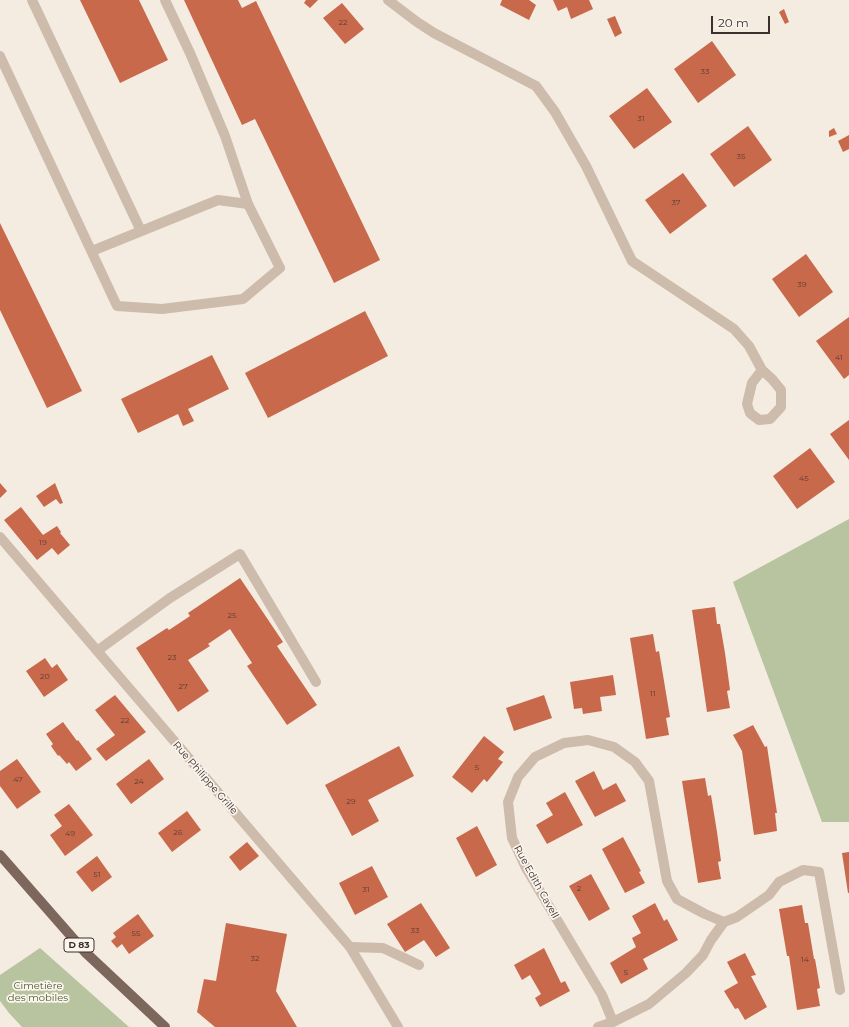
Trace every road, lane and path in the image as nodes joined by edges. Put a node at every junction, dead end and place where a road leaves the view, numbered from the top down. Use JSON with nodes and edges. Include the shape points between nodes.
{"nodes":[{"id":1,"x":32,"y":0,"type":"edge"},
{"id":2,"x":165,"y":0,"type":"edge"},
{"id":3,"x":388,"y":0,"type":"edge"},
{"id":4,"x":0,"y":56,"type":"edge"},
{"id":5,"x":248,"y":204,"type":"junction"},
{"id":6,"x":141,"y":231,"type":"junction"},
{"id":7,"x":92,"y":252,"type":"junction"},
{"id":8,"x":762,"y":370,"type":"junction"},
{"id":9,"x":0,"y":538,"type":"edge"},
{"id":10,"x":97,"y":651,"type":"junction"},
{"id":11,"x":316,"y":682,"type":"dead end"},
{"id":12,"x":0,"y":855,"type":"edge"},
{"id":13,"x":724,"y":922,"type":"junction"},
{"id":14,"x":350,"y":946,"type":"junction"},
{"id":15,"x":419,"y":965,"type":"dead end"},
{"id":16,"x":840,"y":990,"type":"dead end"},
{"id":17,"x":613,"y":1022,"type":"junction"},
{"id":18,"x":165,"y":1027,"type":"edge"},
{"id":19,"x":398,"y":1027,"type":"edge"},
{"id":20,"x":598,"y":1027,"type":"edge"}],
"edges":[{"from":1,"to":6,"type":"street"},
{"from":2,"to":5,"type":"street","via":[[224,136]]},
{"from":3,"to":8,"type":"street","via":[[434,33],[536,86],[555,112],[586,166],[632,261],[734,329],[749,346]]},
{"from":4,"to":7,"type":"street"},
{"from":5,"to":6,"type":"street","via":[[218,200]]},
{"from":5,"to":7,"type":"street","via":[[280,268],[243,299],[162,309],[117,306]]},
{"from":6,"to":7,"type":"street"},
{"from":8,"to":8,"type":"street","via":[[781,390],[781,407],[770,419],[759,420],[750,413],[747,404],[752,383]]},
{"from":9,"to":10,"type":"street","name":"Rue Philippe Grille"},
{"from":10,"to":11,"type":"street","via":[[170,598],[240,554]]},
{"from":10,"to":14,"type":"street","name":"Rue Philippe Grille"},
{"from":12,"to":18,"type":"main road","number":"D 83","via":[[85,952]]},
{"from":13,"to":16,"type":"street","via":[[737,917],[769,895],[779,882],[802,870],[819,872]]},
{"from":13,"to":17,"type":"street","via":[[703,955],[686,973],[649,1004]]},
{"from":13,"to":17,"type":"street","name":"Rue Edith Cavell","via":[[677,899],[667,881],[649,781],[635,762],[614,747],[588,740],[564,743],[535,757],[518,777],[508,802],[512,838],[526,868],[602,995]]},
{"from":14,"to":15,"type":"street","via":[[383,948]]},
{"from":14,"to":19,"type":"street","name":"Rue Philippe Grille"},
{"from":17,"to":20,"type":"street"}]}
